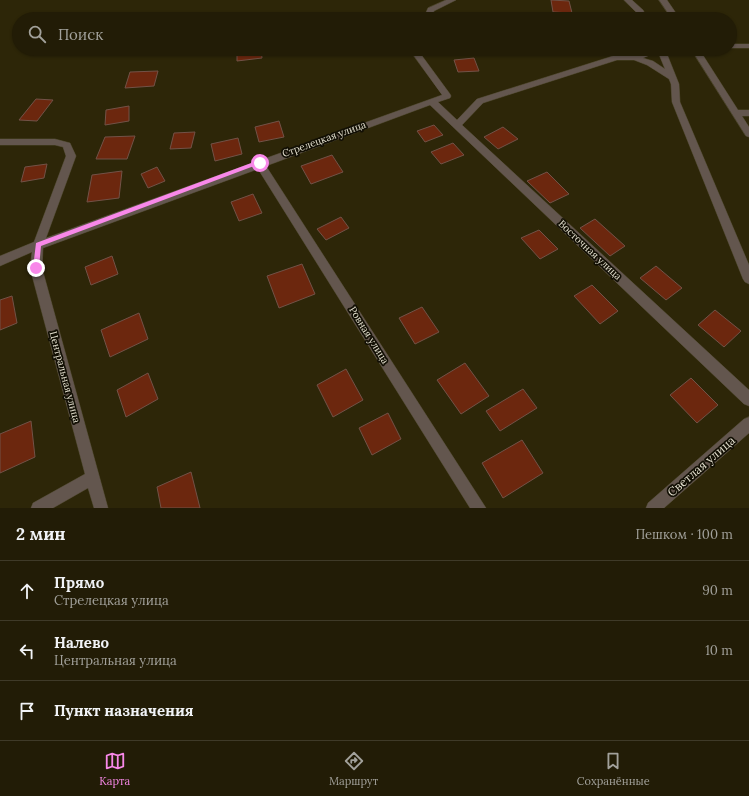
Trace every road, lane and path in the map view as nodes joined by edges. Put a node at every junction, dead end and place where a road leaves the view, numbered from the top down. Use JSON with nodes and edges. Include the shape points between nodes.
{"nodes":[{"id":1,"x":452,"y":0,"type":"edge"},
{"id":2,"x":628,"y":0,"type":"edge"},
{"id":3,"x":663,"y":0,"type":"edge"},
{"id":4,"x":430,"y":12,"type":"edge"},
{"id":5,"x":640,"y":12,"type":"edge"},
{"id":6,"x":671,"y":12,"type":"edge"},
{"id":7,"x":737,"y":46,"type":"edge"},
{"id":8,"x":749,"y":46,"type":"edge"},
{"id":9,"x":418,"y":56,"type":"edge"},
{"id":10,"x":641,"y":56,"type":"edge"},
{"id":11,"x":663,"y":56,"type":"edge"},
{"id":12,"x":699,"y":56,"type":"edge"},
{"id":13,"x":635,"y":58,"type":"junction"},
{"id":14,"x":672,"y":77,"type":"junction"},
{"id":15,"x":431,"y":101,"type":"junction"},
{"id":16,"x":735,"y":112,"type":"junction"},
{"id":17,"x":749,"y":113,"type":"edge"},
{"id":18,"x":457,"y":125,"type":"junction"},
{"id":19,"x":749,"y":134,"type":"edge"},
{"id":20,"x":0,"y":142,"type":"edge"},
{"id":21,"x":260,"y":163,"type":"junction"},
{"id":22,"x":38,"y":245,"type":"junction"},
{"id":23,"x":0,"y":261,"type":"edge"},
{"id":24,"x":749,"y":279,"type":"edge"},
{"id":25,"x":749,"y":399,"type":"edge"},
{"id":26,"x":749,"y":424,"type":"edge"},
{"id":27,"x":92,"y":478,"type":"junction"},
{"id":28,"x":38,"y":508,"type":"edge"},
{"id":29,"x":101,"y":508,"type":"edge"},
{"id":30,"x":479,"y":508,"type":"edge"},
{"id":31,"x":652,"y":508,"type":"edge"}],
"edges":[{"from":1,"to":4,"type":"street"},
{"from":2,"to":5,"type":"street"},
{"from":3,"to":6,"type":"street"},
{"from":7,"to":8,"type":"street"},
{"from":9,"to":15,"type":"street","name":"Стрелецкая улица","via":[[447,96]]},
{"from":10,"to":13,"type":"street"},
{"from":11,"to":14,"type":"street"},
{"from":12,"to":16,"type":"street"},
{"from":13,"to":14,"type":"street","via":[[650,62]]},
{"from":13,"to":18,"type":"street","via":[[616,58],[480,101]]},
{"from":14,"to":24,"type":"street","via":[[676,102]]},
{"from":15,"to":18,"type":"street","name":"Восточная улица"},
{"from":15,"to":21,"type":"street","name":"Стрелецкая улица"},
{"from":16,"to":17,"type":"street"},
{"from":16,"to":19,"type":"street"},
{"from":18,"to":25,"type":"street","name":"Восточная улица"},
{"from":20,"to":22,"type":"street","name":"Центральная улица","via":[[55,142],[67,146],[71,156]]},
{"from":21,"to":22,"type":"street","name":"Стрелецкая улица"},
{"from":21,"to":30,"type":"street","name":"Ровная улица"},
{"from":22,"to":23,"type":"street","name":"Стрелецкая улица"},
{"from":22,"to":27,"type":"street","name":"Центральная улица","via":[[36,268]]},
{"from":26,"to":31,"type":"street","name":"Светлая улица"},
{"from":27,"to":28,"type":"street"},
{"from":27,"to":29,"type":"street","name":"Центральная улица"}]}
